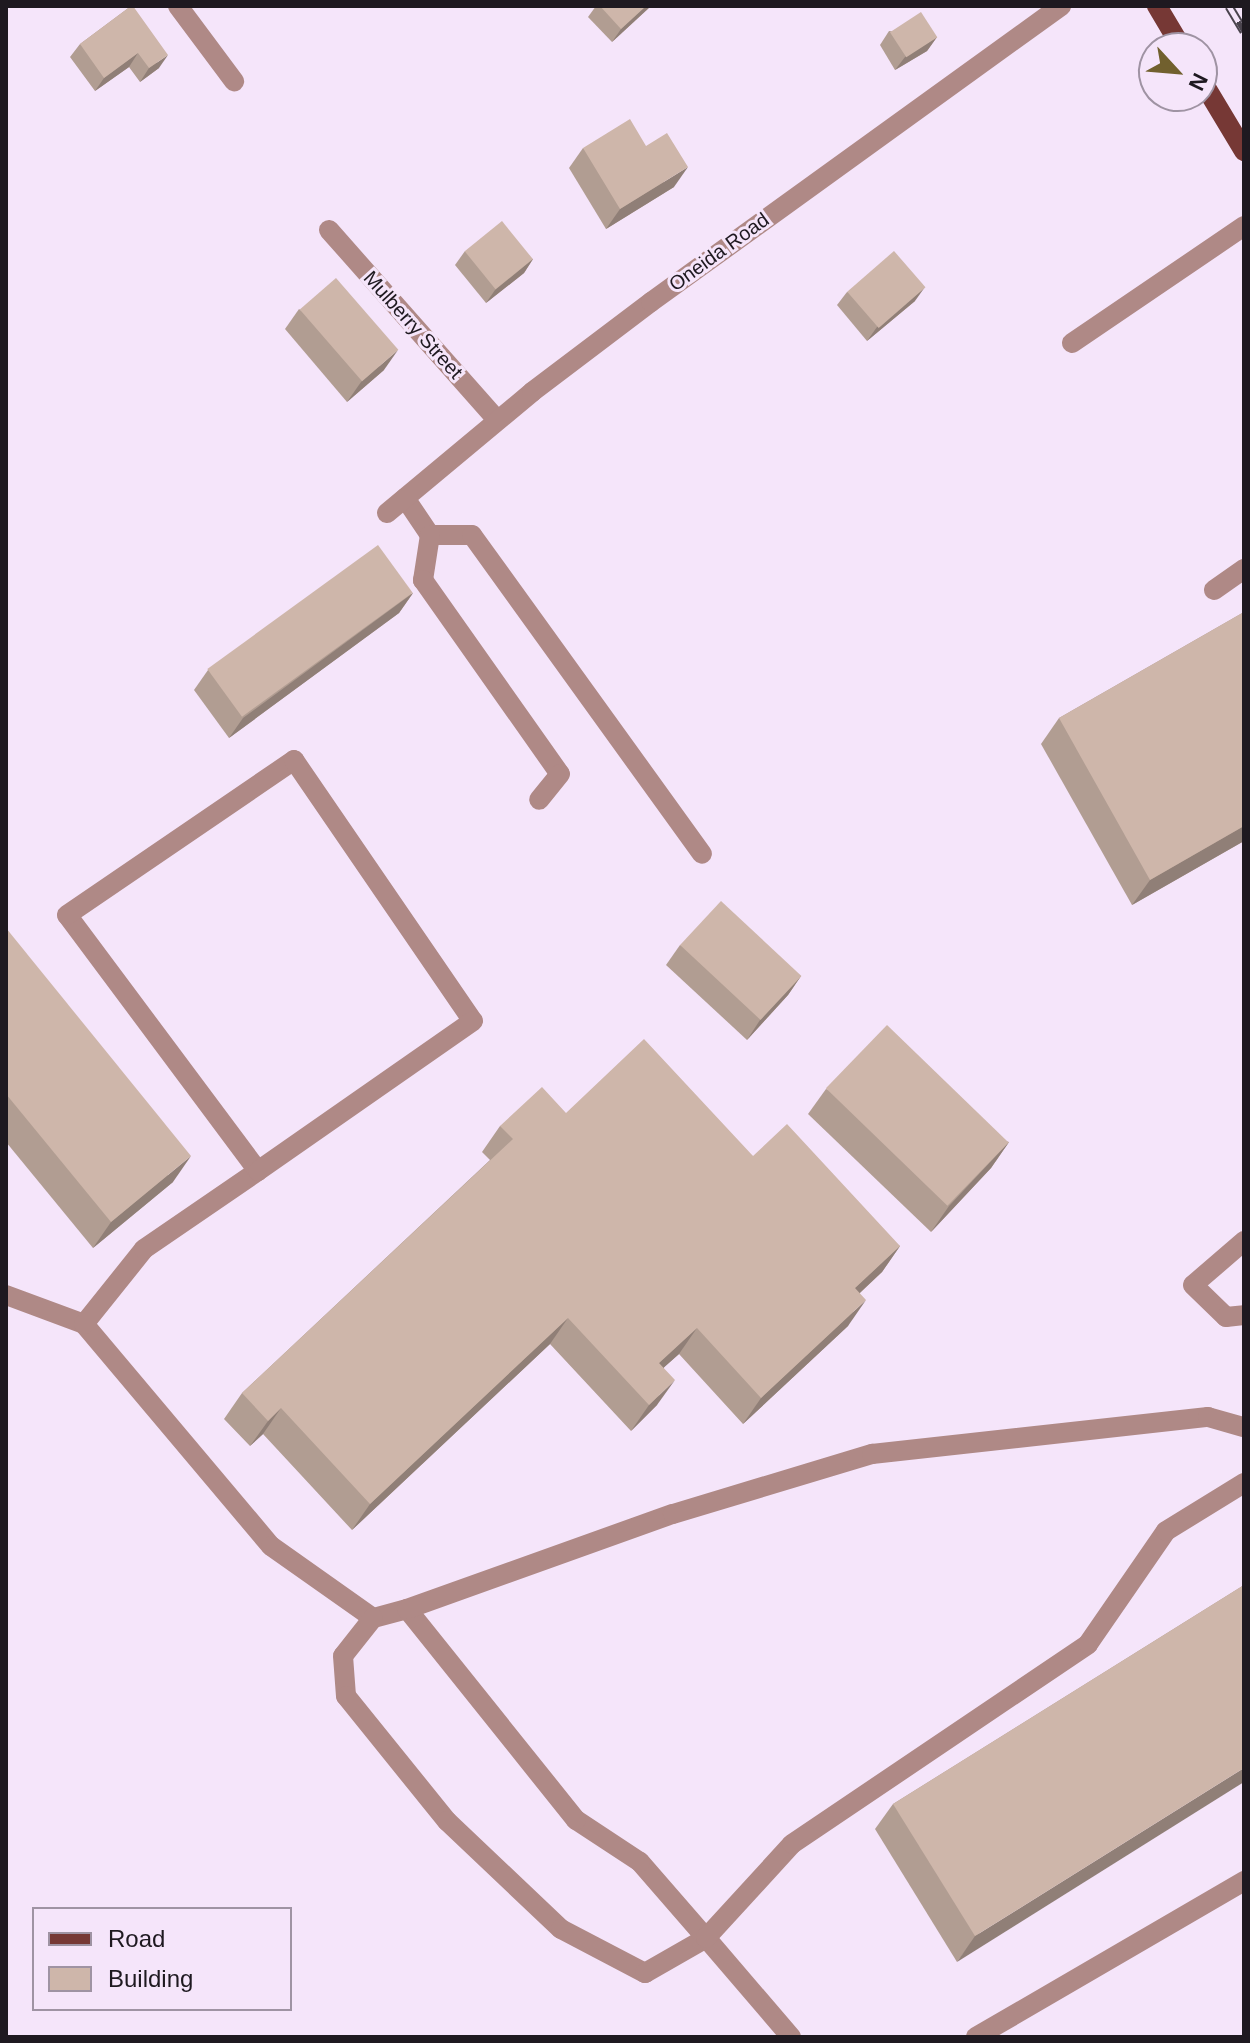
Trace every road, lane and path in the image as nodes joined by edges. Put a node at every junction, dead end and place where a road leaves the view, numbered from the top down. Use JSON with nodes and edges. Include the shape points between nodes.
{"nodes":[{"id":1,"x":178,"y":6,"type":"edge"},
{"id":2,"x":1061,"y":6,"type":"edge"},
{"id":3,"x":1157,"y":6,"type":"edge"},
{"id":4,"x":1172,"y":32,"type":"edge"},
{"id":5,"x":234,"y":81,"type":"dead end"},
{"id":6,"x":1218,"y":108,"type":"edge"},
{"id":7,"x":1244,"y":151,"type":"edge"},
{"id":8,"x":1244,"y":226,"type":"edge"},
{"id":9,"x":329,"y":230,"type":"dead end"},
{"id":10,"x":1072,"y":343,"type":"dead end"},
{"id":11,"x":497,"y":420,"type":"junction"},
{"id":12,"x":405,"y":498,"type":"junction"},
{"id":13,"x":387,"y":513,"type":"dead end"},
{"id":14,"x":430,"y":535,"type":"junction"},
{"id":15,"x":1244,"y":569,"type":"edge"},
{"id":16,"x":1214,"y":590,"type":"dead end"},
{"id":17,"x":539,"y":800,"type":"dead end"},
{"id":18,"x":702,"y":854,"type":"dead end"},
{"id":19,"x":258,"y":1171,"type":"junction"},
{"id":20,"x":1244,"y":1241,"type":"edge"},
{"id":21,"x":6,"y":1295,"type":"edge"},
{"id":22,"x":1244,"y":1315,"type":"edge"},
{"id":23,"x":84,"y":1324,"type":"junction"},
{"id":24,"x":1244,"y":1427,"type":"edge"},
{"id":25,"x":1244,"y":1483,"type":"edge"},
{"id":26,"x":407,"y":1609,"type":"junction"},
{"id":27,"x":373,"y":1618,"type":"junction"},
{"id":28,"x":1244,"y":1881,"type":"edge"},
{"id":29,"x":706,"y":1938,"type":"junction"},
{"id":30,"x":791,"y":2037,"type":"edge"},
{"id":31,"x":976,"y":2037,"type":"edge"}],
"edges":[{"from":1,"to":5,"type":"street"},
{"from":2,"to":11,"type":"street","name":"Oneida Road"},
{"from":3,"to":4,"type":"main road"},
{"from":6,"to":7,"type":"main road"},
{"from":8,"to":10,"type":"street"},
{"from":9,"to":11,"type":"street","name":"Mulberry Street"},
{"from":11,"to":12,"type":"street","name":"Oneida Road"},
{"from":12,"to":13,"type":"street","name":"Oneida Road"},
{"from":12,"to":14,"type":"street"},
{"from":14,"to":17,"type":"street","via":[[423,580],[560,774]]},
{"from":14,"to":18,"type":"street","via":[[472,535]]},
{"from":15,"to":16,"type":"street"},
{"from":19,"to":19,"type":"street","via":[[67,915],[294,760],[473,1021]]},
{"from":19,"to":23,"type":"street","via":[[144,1249]]},
{"from":20,"to":22,"type":"street","via":[[1193,1285],[1226,1317]]},
{"from":21,"to":23,"type":"street"},
{"from":23,"to":27,"type":"street","via":[[271,1546]]},
{"from":24,"to":26,"type":"street","via":[[1208,1417],[872,1454],[673,1514]]},
{"from":25,"to":29,"type":"street","via":[[1166,1531],[1088,1644],[792,1844]]},
{"from":26,"to":27,"type":"street"},
{"from":26,"to":29,"type":"street","via":[[576,1820],[640,1862]]},
{"from":27,"to":29,"type":"street","via":[[343,1656],[346,1696],[447,1821],[561,1929],[645,1973]]},
{"from":28,"to":31,"type":"street"},
{"from":29,"to":30,"type":"street"}]}
